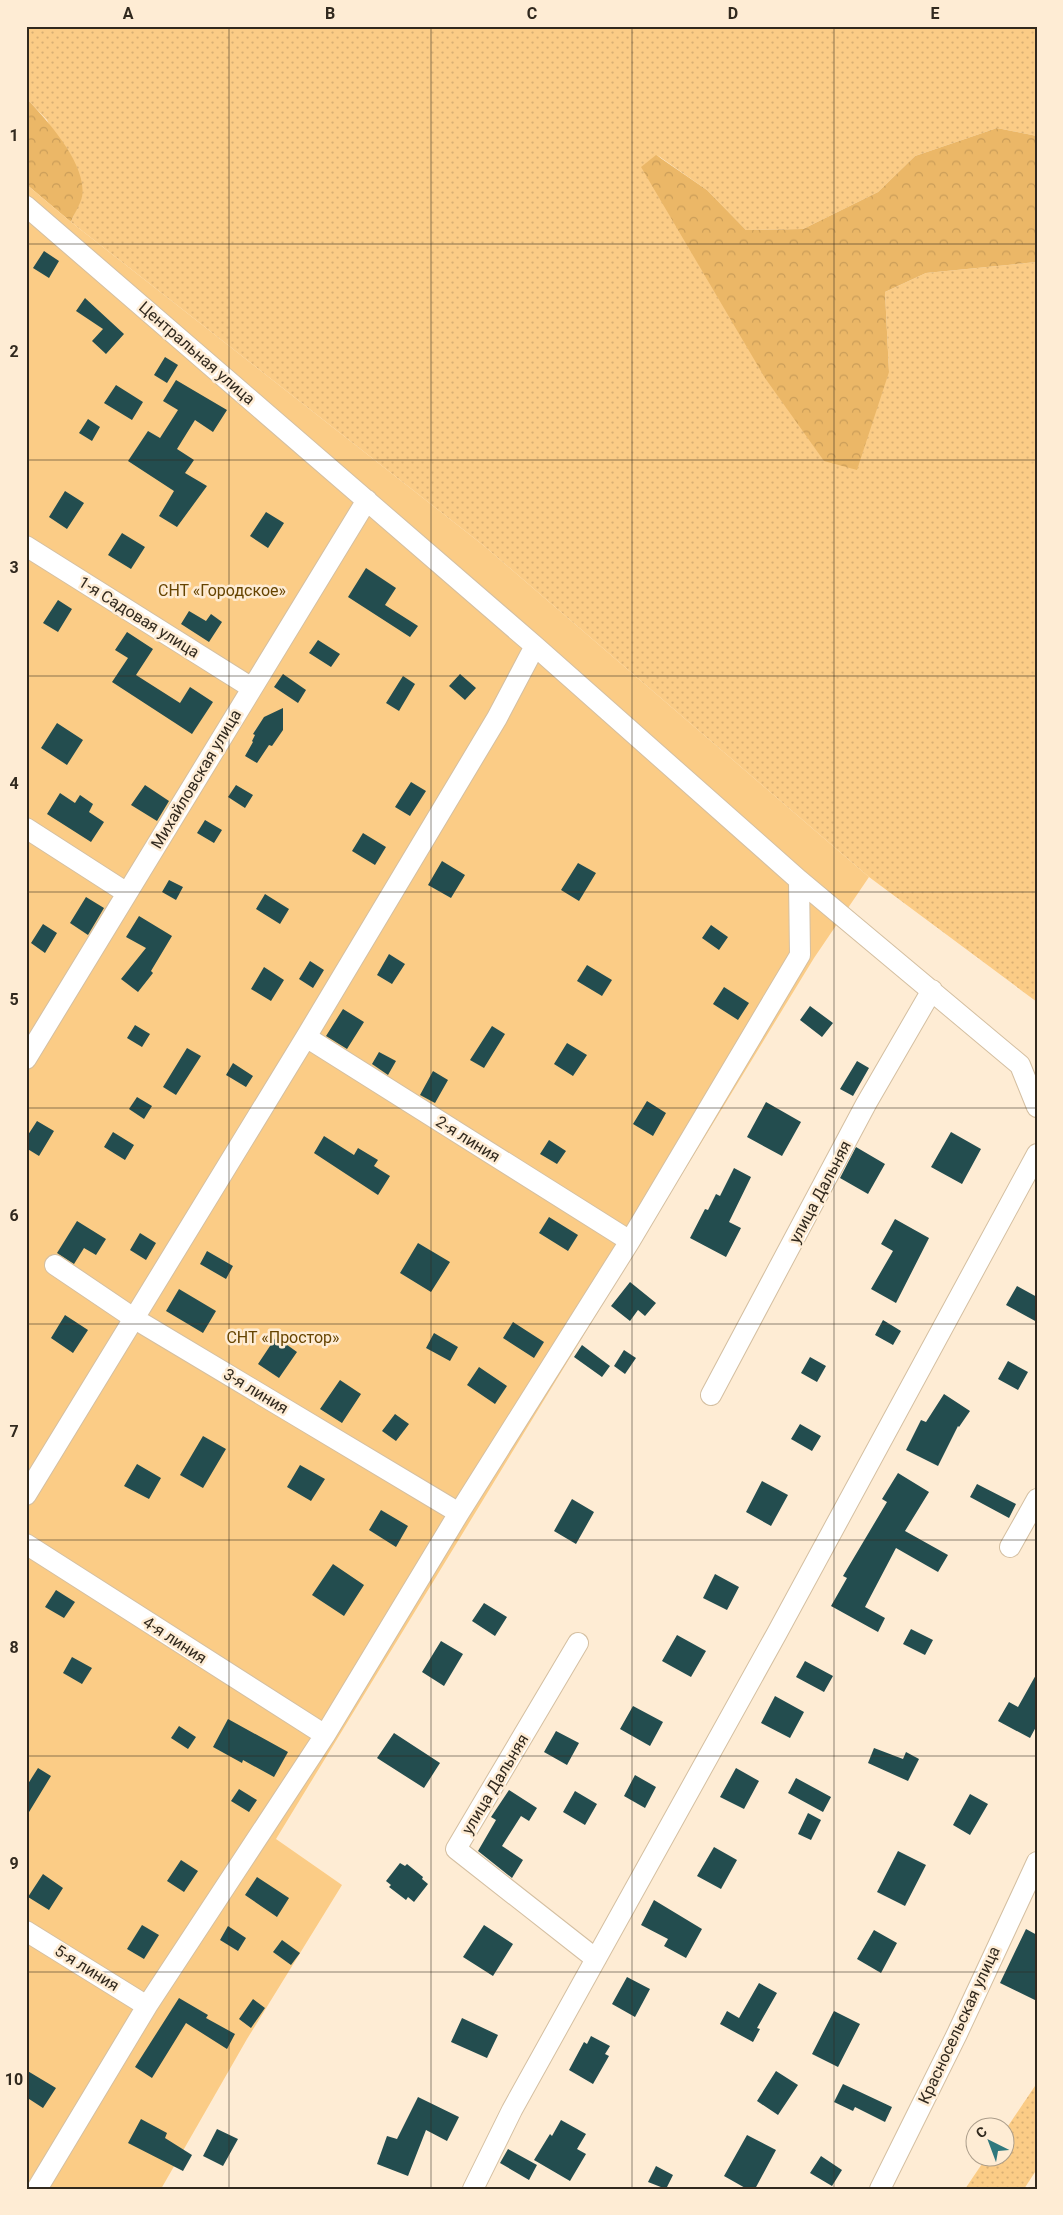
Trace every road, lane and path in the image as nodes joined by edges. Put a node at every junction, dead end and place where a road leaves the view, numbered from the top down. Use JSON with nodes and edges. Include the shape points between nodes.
{"nodes":[{"id":1,"x":26,"y":206,"type":"edge"},
{"id":2,"x":367,"y":500,"type":"junction"},
{"id":3,"x":26,"y":546,"type":"edge"},
{"id":4,"x":535,"y":646,"type":"junction"},
{"id":5,"x":252,"y":688,"type":"junction"},
{"id":6,"x":26,"y":828,"type":"edge"},
{"id":7,"x":799,"y":880,"type":"junction"},
{"id":8,"x":127,"y":893,"type":"junction"},
{"id":9,"x":932,"y":990,"type":"junction"},
{"id":10,"x":306,"y":1037,"type":"junction"},
{"id":11,"x":26,"y":1059,"type":"edge"},
{"id":12,"x":1037,"y":1107,"type":"edge"},
{"id":13,"x":1037,"y":1154,"type":"edge"},
{"id":14,"x":630,"y":1241,"type":"junction"},
{"id":15,"x":55,"y":1265,"type":"dead end"},
{"id":16,"x":135,"y":1319,"type":"junction"},
{"id":17,"x":711,"y":1395,"type":"dead end"},
{"id":18,"x":26,"y":1495,"type":"edge"},
{"id":19,"x":1037,"y":1499,"type":"edge"},
{"id":20,"x":459,"y":1513,"type":"junction"},
{"id":21,"x":26,"y":1544,"type":"edge"},
{"id":22,"x":1010,"y":1547,"type":"dead end"},
{"id":23,"x":578,"y":1643,"type":"dead end"},
{"id":24,"x":325,"y":1735,"type":"junction"},
{"id":25,"x":1037,"y":1862,"type":"edge"},
{"id":26,"x":26,"y":1931,"type":"edge"},
{"id":27,"x":596,"y":1959,"type":"junction"},
{"id":28,"x":147,"y":2006,"type":"junction"},
{"id":29,"x":37,"y":2189,"type":"edge"},
{"id":30,"x":473,"y":2189,"type":"edge"},
{"id":31,"x":880,"y":2189,"type":"edge"}],
"edges":[{"from":1,"to":2,"type":"street","name":"Центральная улица"},
{"from":2,"to":4,"type":"street","name":"Центральная улица"},
{"from":2,"to":5,"type":"street","name":"Михайловская улица"},
{"from":3,"to":5,"type":"street","name":"1-я Садовая улица"},
{"from":4,"to":7,"type":"street","name":"Центральная улица"},
{"from":4,"to":10,"type":"street","via":[[497,718]]},
{"from":5,"to":8,"type":"street","name":"Михайловская улица"},
{"from":6,"to":8,"type":"street"},
{"from":7,"to":9,"type":"street","name":"Центральная улица"},
{"from":7,"to":14,"type":"street","via":[[800,955]]},
{"from":8,"to":11,"type":"street","name":"Михайловская улица"},
{"from":9,"to":12,"type":"street","name":"Центральная улица","via":[[1020,1065]]},
{"from":9,"to":17,"type":"street","name":"улица Дальняя","via":[[866,1104]]},
{"from":10,"to":14,"type":"street","name":"2-я линия"},
{"from":10,"to":16,"type":"street"},
{"from":13,"to":27,"type":"street"},
{"from":14,"to":20,"type":"street"},
{"from":15,"to":16,"type":"street","name":"3-я линия"},
{"from":16,"to":18,"type":"street"},
{"from":16,"to":20,"type":"street","name":"3-я линия"},
{"from":19,"to":22,"type":"street"},
{"from":20,"to":24,"type":"street"},
{"from":21,"to":24,"type":"street","name":"4-я линия"},
{"from":23,"to":27,"type":"street","name":"улица Дальняя","via":[[456,1849]]},
{"from":24,"to":28,"type":"street"},
{"from":25,"to":31,"type":"street","name":"Красносельская улица"},
{"from":26,"to":28,"type":"street","name":"5-я линия"},
{"from":27,"to":30,"type":"street","via":[[512,2110]]},
{"from":28,"to":29,"type":"street"}]}
